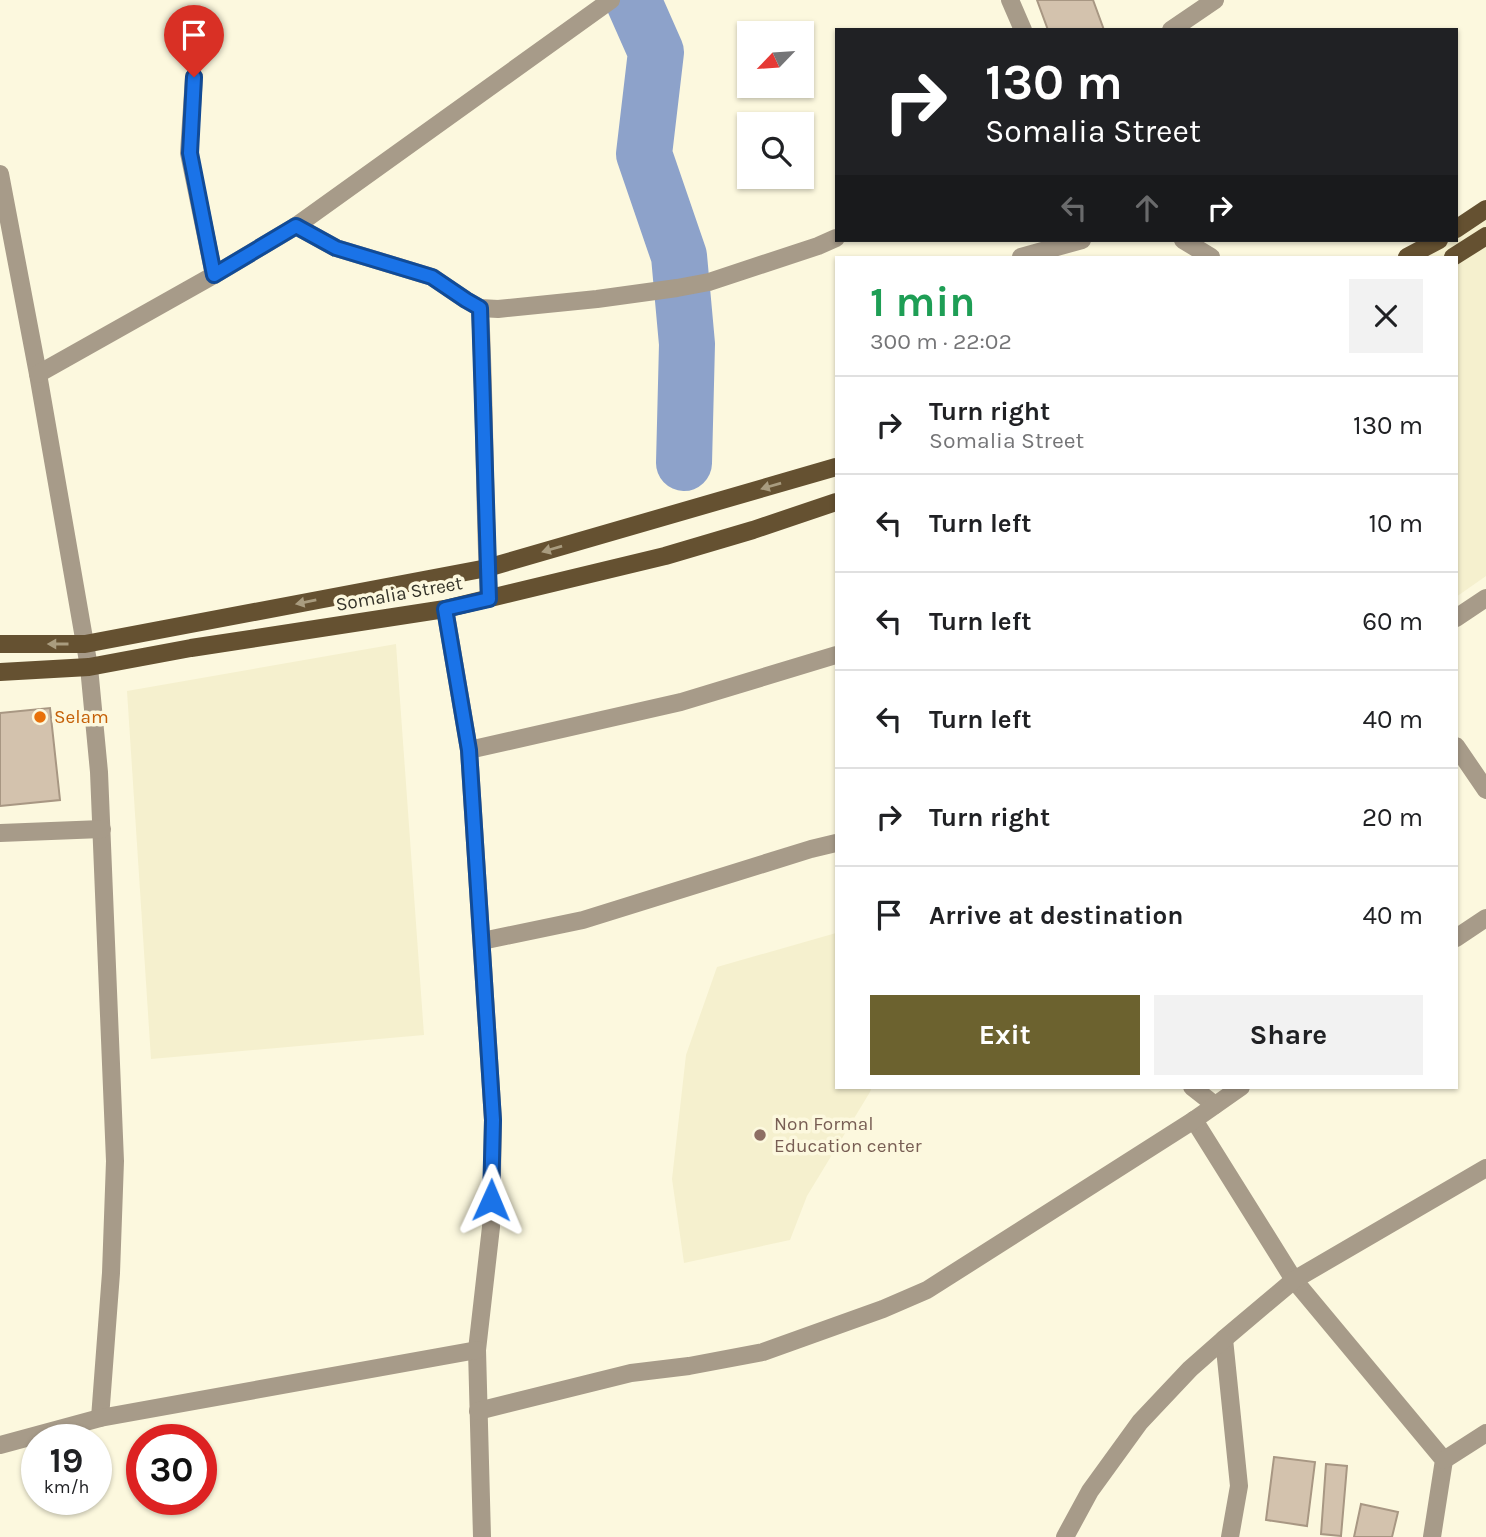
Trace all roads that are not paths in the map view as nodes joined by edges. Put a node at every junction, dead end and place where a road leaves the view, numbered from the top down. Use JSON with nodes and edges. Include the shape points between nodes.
{"nodes":[{"id":1,"x":611,"y":0,"type":"edge"},
{"id":2,"x":1010,"y":0,"type":"edge"},
{"id":3,"x":1215,"y":0,"type":"edge"},
{"id":4,"x":1022,"y":28,"type":"edge"},
{"id":5,"x":1174,"y":28,"type":"edge"},
{"id":6,"x":194,"y":77,"type":"dead end"},
{"id":7,"x":0,"y":174,"type":"edge"},
{"id":8,"x":1486,"y":209,"type":"edge"},
{"id":9,"x":296,"y":226,"type":"junction"},
{"id":10,"x":1458,"y":228,"type":"edge"},
{"id":11,"x":1486,"y":236,"type":"edge"},
{"id":12,"x":835,"y":238,"type":"edge"},
{"id":13,"x":1075,"y":242,"type":"edge"},
{"id":14,"x":1186,"y":242,"type":"edge"},
{"id":15,"x":1435,"y":242,"type":"edge"},
{"id":16,"x":1025,"y":256,"type":"edge"},
{"id":17,"x":1209,"y":256,"type":"edge"},
{"id":18,"x":1409,"y":256,"type":"edge"},
{"id":19,"x":1455,"y":256,"type":"edge"},
{"id":20,"x":214,"y":275,"type":"junction"},
{"id":21,"x":480,"y":308,"type":"junction"},
{"id":22,"x":38,"y":374,"type":"junction"},
{"id":23,"x":835,"y":467,"type":"edge"},
{"id":24,"x":835,"y":502,"type":"edge"},
{"id":25,"x":487,"y":568,"type":"junction"},
{"id":26,"x":1486,"y":598,"type":"edge"},
{"id":27,"x":489,"y":599,"type":"junction"},
{"id":28,"x":445,"y":609,"type":"junction"},
{"id":29,"x":1458,"y":617,"type":"edge"},
{"id":30,"x":0,"y":644,"type":"edge"},
{"id":31,"x":85,"y":644,"type":"junction"},
{"id":32,"x":835,"y":655,"type":"edge"},
{"id":33,"x":89,"y":667,"type":"junction"},
{"id":34,"x":0,"y":672,"type":"edge"},
{"id":35,"x":1458,"y":749,"type":"edge"},
{"id":36,"x":469,"y":750,"type":"junction"},
{"id":37,"x":1486,"y":790,"type":"edge"},
{"id":38,"x":102,"y":829,"type":"junction"},
{"id":39,"x":0,"y":833,"type":"edge"},
{"id":40,"x":835,"y":844,"type":"edge"},
{"id":41,"x":1486,"y":918,"type":"edge"},
{"id":42,"x":1458,"y":938,"type":"edge"},
{"id":43,"x":482,"y":941,"type":"junction"},
{"id":44,"x":1195,"y":1089,"type":"edge"},
{"id":45,"x":1238,"y":1089,"type":"edge"},
{"id":46,"x":1215,"y":1105,"type":"junction"},
{"id":47,"x":1194,"y":1120,"type":"junction"},
{"id":48,"x":1486,"y":1168,"type":"edge"},
{"id":49,"x":1294,"y":1280,"type":"junction"},
{"id":50,"x":1224,"y":1339,"type":"junction"},
{"id":51,"x":477,"y":1350,"type":"junction"},
{"id":52,"x":478,"y":1411,"type":"junction"},
{"id":53,"x":100,"y":1419,"type":"junction"},
{"id":54,"x":1486,"y":1433,"type":"edge"},
{"id":55,"x":0,"y":1445,"type":"edge"},
{"id":56,"x":1444,"y":1460,"type":"junction"},
{"id":57,"x":482,"y":1537,"type":"edge"},
{"id":58,"x":1065,"y":1537,"type":"edge"},
{"id":59,"x":1230,"y":1537,"type":"edge"},
{"id":60,"x":1432,"y":1537,"type":"edge"}],
"edges":[{"from":1,"to":9,"type":"street"},
{"from":2,"to":4,"type":"street"},
{"from":3,"to":5,"type":"street"},
{"from":6,"to":20,"type":"street","via":[[190,153]]},
{"from":7,"to":22,"type":"street"},
{"from":8,"to":10,"type":"main road"},
{"from":9,"to":20,"type":"street"},
{"from":9,"to":21,"type":"street","via":[[336,248],[432,277]]},
{"from":11,"to":19,"type":"main road"},
{"from":12,"to":21,"type":"street","via":[[709,282],[523,307]]},
{"from":13,"to":16,"type":"street"},
{"from":14,"to":17,"type":"street"},
{"from":15,"to":18,"type":"main road"},
{"from":20,"to":22,"type":"street"},
{"from":21,"to":25,"type":"street"},
{"from":22,"to":31,"type":"street"},
{"from":23,"to":25,"type":"main road","one_way":true},
{"from":24,"to":27,"type":"main road","name":"Somalia Street","via":[[665,556]]},
{"from":25,"to":27,"type":"street"},
{"from":25,"to":31,"type":"main road","one_way":true},
{"from":26,"to":29,"type":"street"},
{"from":27,"to":28,"type":"main road","name":"Somalia Street"},
{"from":28,"to":33,"type":"main road","name":"Somalia Street"},
{"from":28,"to":36,"type":"street"},
{"from":31,"to":30,"type":"main road","one_way":true},
{"from":31,"to":33,"type":"street"},
{"from":32,"to":36,"type":"street","via":[[681,702]]},
{"from":33,"to":34,"type":"main road","name":"Somalia Street"},
{"from":33,"to":38,"type":"street"},
{"from":35,"to":37,"type":"street"},
{"from":36,"to":43,"type":"street"},
{"from":38,"to":39,"type":"street"},
{"from":38,"to":53,"type":"street","via":[[115,1161]]},
{"from":40,"to":43,"type":"street","via":[[583,919]]},
{"from":41,"to":42,"type":"street"},
{"from":43,"to":51,"type":"street","via":[[493,1120],[491,1227]]},
{"from":44,"to":46,"type":"street"},
{"from":45,"to":46,"type":"street"},
{"from":46,"to":47,"type":"street"},
{"from":47,"to":49,"type":"street"},
{"from":47,"to":52,"type":"street","via":[[927,1290],[883,1310],[763,1352],[631,1373]]},
{"from":48,"to":49,"type":"street"},
{"from":49,"to":50,"type":"street"},
{"from":49,"to":56,"type":"street"},
{"from":50,"to":58,"type":"street","via":[[1140,1422],[1090,1491]]},
{"from":50,"to":59,"type":"street","via":[[1239,1486]]},
{"from":51,"to":52,"type":"street"},
{"from":51,"to":53,"type":"street"},
{"from":52,"to":57,"type":"street"},
{"from":53,"to":55,"type":"street"},
{"from":54,"to":56,"type":"street"},
{"from":56,"to":60,"type":"street"}]}
